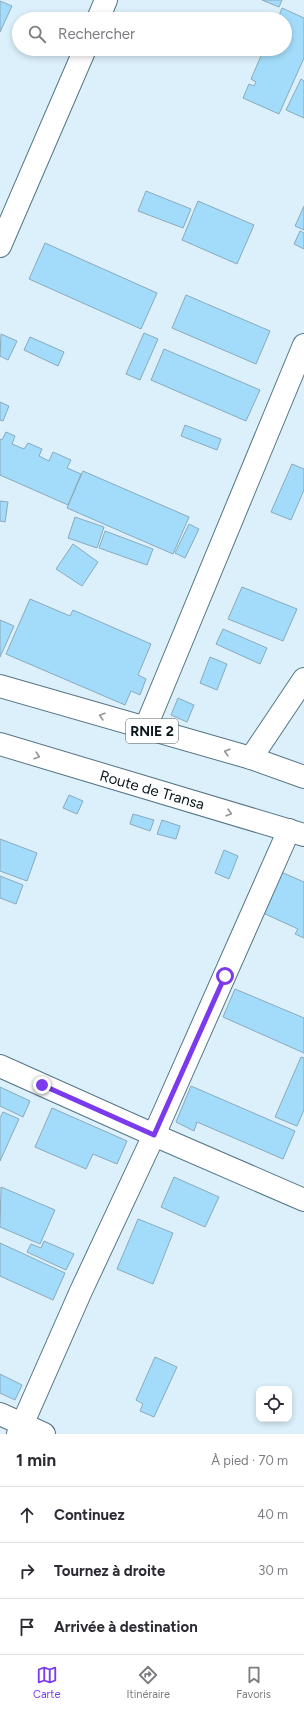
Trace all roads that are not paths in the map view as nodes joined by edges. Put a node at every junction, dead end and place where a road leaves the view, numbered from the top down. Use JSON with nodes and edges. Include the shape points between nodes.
{"nodes":[{"id":1,"x":106,"y":0,"type":"edge"},
{"id":2,"x":101,"y":12,"type":"edge"},
{"id":3,"x":82,"y":56,"type":"edge"},
{"id":4,"x":0,"y":246,"type":"edge"},
{"id":5,"x":304,"y":345,"type":"edge"},
{"id":6,"x":304,"y":679,"type":"edge"},
{"id":7,"x":0,"y":686,"type":"edge"},
{"id":8,"x":145,"y":729,"type":"junction"},
{"id":9,"x":0,"y":744,"type":"edge"},
{"id":10,"x":251,"y":758,"type":"junction"},
{"id":11,"x":304,"y":777,"type":"edge"},
{"id":12,"x":297,"y":833,"type":"edge"},
{"id":13,"x":0,"y":1066,"type":"edge"},
{"id":14,"x":154,"y":1135,"type":"junction"},
{"id":15,"x":304,"y":1200,"type":"edge"},
{"id":16,"x":0,"y":1414,"type":"edge"},
{"id":17,"x":20,"y":1429,"type":"edge"},
{"id":18,"x":44,"y":1434,"type":"edge"}],
"edges":[{"from":1,"to":2,"type":"street"},
{"from":3,"to":4,"type":"street"},
{"from":5,"to":8,"type":"street"},
{"from":6,"to":10,"type":"street"},
{"from":8,"to":7,"type":"street","number":"RNIE 2","one_way":true},
{"from":10,"to":8,"type":"street","number":"RNIE 2","one_way":true},
{"from":9,"to":12,"type":"street","name":"Route de Transa","one_way":true},
{"from":10,"to":11,"type":"street","number":"RNIE 2"},
{"from":12,"to":14,"type":"street"},
{"from":13,"to":14,"type":"street"},
{"from":14,"to":15,"type":"street"},
{"from":14,"to":17,"type":"street"},
{"from":16,"to":17,"type":"street"},
{"from":17,"to":18,"type":"street"}]}
